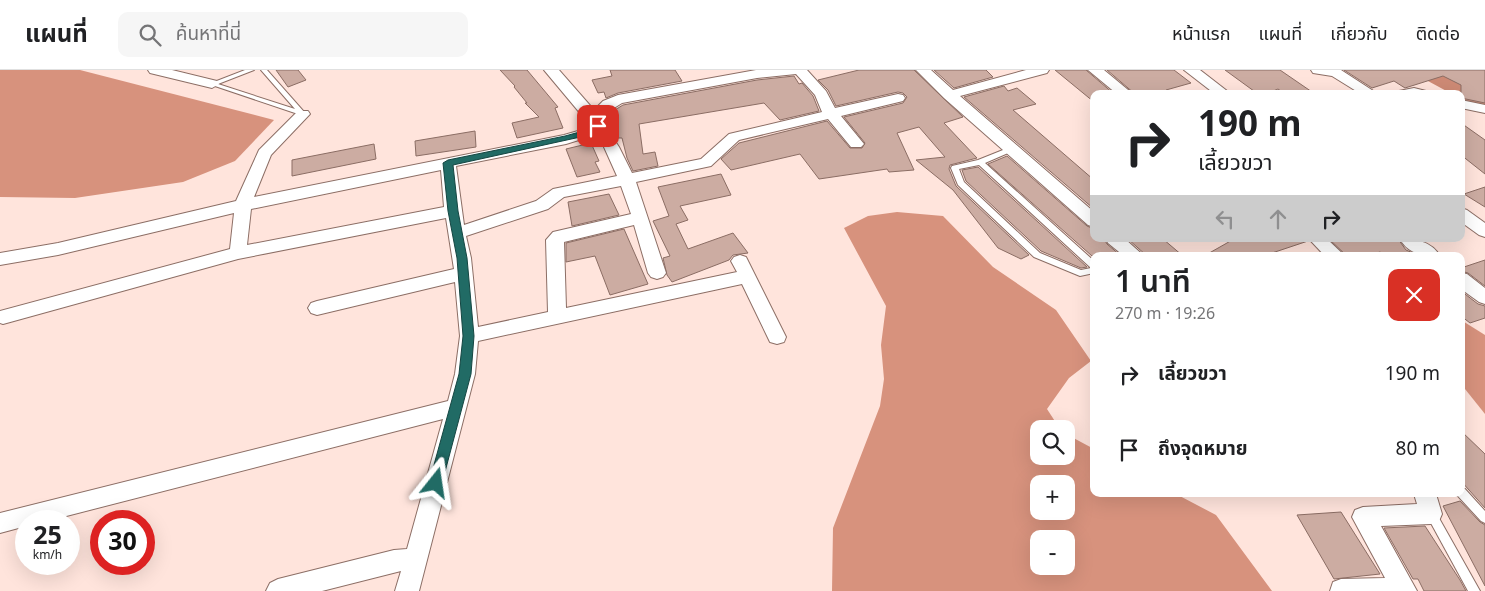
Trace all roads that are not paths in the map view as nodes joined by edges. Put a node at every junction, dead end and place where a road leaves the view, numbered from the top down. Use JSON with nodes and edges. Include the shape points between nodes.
{"nodes":[{"id":1,"x":156,"y":70,"type":"edge"},
{"id":2,"x":251,"y":70,"type":"edge"},
{"id":3,"x":264,"y":70,"type":"edge"},
{"id":4,"x":551,"y":70,"type":"edge"},
{"id":5,"x":796,"y":70,"type":"edge"},
{"id":6,"x":800,"y":70,"type":"edge"},
{"id":7,"x":923,"y":70,"type":"edge"},
{"id":8,"x":1042,"y":70,"type":"edge"},
{"id":9,"x":1095,"y":70,"type":"edge"},
{"id":10,"x":1191,"y":70,"type":"edge"},
{"id":11,"x":1318,"y":70,"type":"edge"},
{"id":12,"x":212,"y":84,"type":"junction"},
{"id":13,"x":1121,"y":90,"type":"edge"},
{"id":14,"x":1218,"y":90,"type":"edge"},
{"id":15,"x":1364,"y":90,"type":"edge"},
{"id":16,"x":949,"y":95,"type":"junction"},
{"id":17,"x":898,"y":98,"type":"dead end"},
{"id":18,"x":1465,"y":105,"type":"edge"},
{"id":19,"x":1485,"y":109,"type":"edge"},
{"id":20,"x":303,"y":114,"type":"junction"},
{"id":21,"x":831,"y":114,"type":"junction"},
{"id":22,"x":598,"y":126,"type":"junction"},
{"id":23,"x":856,"y":144,"type":"dead end"},
{"id":24,"x":1011,"y":150,"type":"junction"},
{"id":25,"x":980,"y":162,"type":"junction"},
{"id":26,"x":448,"y":163,"type":"junction"},
{"id":27,"x":626,"y":180,"type":"junction"},
{"id":28,"x":243,"y":205,"type":"junction"},
{"id":29,"x":453,"y":211,"type":"junction"},
{"id":30,"x":1465,"y":217,"type":"edge"},
{"id":31,"x":640,"y":218,"type":"junction"},
{"id":32,"x":1090,"y":218,"type":"edge"},
{"id":33,"x":1485,"y":232,"type":"edge"},
{"id":34,"x":457,"y":234,"type":"junction"},
{"id":35,"x":1118,"y":242,"type":"edge"},
{"id":36,"x":1320,"y":242,"type":"edge"},
{"id":37,"x":1412,"y":242,"type":"edge"},
{"id":38,"x":238,"y":252,"type":"junction"},
{"id":39,"x":1130,"y":252,"type":"edge"},
{"id":40,"x":1332,"y":252,"type":"edge"},
{"id":41,"x":1426,"y":252,"type":"edge"},
{"id":42,"x":0,"y":259,"type":"edge"},
{"id":43,"x":1090,"y":262,"type":"edge"},
{"id":44,"x":1090,"y":271,"type":"edge"},
{"id":45,"x":657,"y":273,"type":"dead end"},
{"id":46,"x":462,"y":274,"type":"junction"},
{"id":47,"x":1465,"y":283,"type":"edge"},
{"id":48,"x":1485,"y":298,"type":"edge"},
{"id":49,"x":317,"y":308,"type":"dead end"},
{"id":50,"x":3,"y":317,"type":"dead end"},
{"id":51,"x":557,"y":317,"type":"junction"},
{"id":52,"x":469,"y":336,"type":"junction"},
{"id":53,"x":777,"y":336,"type":"dead end"},
{"id":54,"x":456,"y":406,"type":"junction"},
{"id":55,"x":1465,"y":496,"type":"edge"},
{"id":56,"x":1428,"y":504,"type":"edge"},
{"id":57,"x":1485,"y":518,"type":"edge"},
{"id":58,"x":0,"y":523,"type":"edge"},
{"id":59,"x":415,"y":559,"type":"junction"},
{"id":60,"x":1341,"y":590,"type":"edge"},
{"id":61,"x":1405,"y":590,"type":"edge"},
{"id":62,"x":278,"y":591,"type":"edge"},
{"id":63,"x":407,"y":591,"type":"edge"},
{"id":64,"x":1474,"y":591,"type":"edge"}],
"edges":[{"from":1,"to":12,"type":"street"},
{"from":2,"to":12,"type":"lane"},
{"from":3,"to":20,"type":"lane"},
{"from":4,"to":22,"type":"street"},
{"from":5,"to":22,"type":"street","via":[[618,99],[602,107],[596,116]]},
{"from":6,"to":21,"type":"street","via":[[821,94]]},
{"from":7,"to":16,"type":"street"},
{"from":8,"to":16,"type":"street"},
{"from":9,"to":13,"type":"street"},
{"from":10,"to":14,"type":"street"},
{"from":11,"to":15,"type":"street","via":[[1336,73]]},
{"from":12,"to":20,"type":"lane"},
{"from":16,"to":24,"type":"street"},
{"from":17,"to":21,"type":"street"},
{"from":18,"to":19,"type":"street"},
{"from":20,"to":28,"type":"street","via":[[264,152]]},
{"from":21,"to":23,"type":"street"},
{"from":21,"to":27,"type":"street","via":[[734,137],[706,163]]},
{"from":22,"to":26,"type":"street","via":[[590,132],[566,139]]},
{"from":22,"to":27,"type":"street"},
{"from":24,"to":25,"type":"lane"},
{"from":24,"to":32,"type":"street"},
{"from":25,"to":43,"type":"lane"},
{"from":25,"to":44,"type":"lane","via":[[955,168],[961,183],[1037,255],[1080,273]]},
{"from":26,"to":28,"type":"street"},
{"from":26,"to":29,"type":"street"},
{"from":27,"to":31,"type":"street"},
{"from":27,"to":34,"type":"street","via":[[560,194],[542,205]]},
{"from":28,"to":38,"type":"street"},
{"from":28,"to":42,"type":"street","via":[[58,250]]},
{"from":29,"to":34,"type":"street"},
{"from":29,"to":38,"type":"street"},
{"from":30,"to":33,"type":"street"},
{"from":31,"to":45,"type":"street"},
{"from":31,"to":51,"type":"street","via":[[559,236],[554,240]]},
{"from":34,"to":46,"type":"street"},
{"from":35,"to":39,"type":"street"},
{"from":36,"to":40,"type":"street"},
{"from":37,"to":41,"type":"street"},
{"from":38,"to":50,"type":"street"},
{"from":46,"to":49,"type":"street"},
{"from":46,"to":52,"type":"street"},
{"from":47,"to":48,"type":"street"},
{"from":51,"to":52,"type":"street"},
{"from":51,"to":53,"type":"street","via":[[744,268]]},
{"from":52,"to":54,"type":"street","via":[[465,374]]},
{"from":54,"to":58,"type":"street"},
{"from":54,"to":59,"type":"street"},
{"from":55,"to":57,"type":"lane"},
{"from":56,"to":61,"type":"street","via":[[1363,517]]},
{"from":56,"to":64,"type":"lane"},
{"from":59,"to":62,"type":"street","via":[[394,561]]},
{"from":59,"to":63,"type":"street"},
{"from":60,"to":61,"type":"street"}]}
